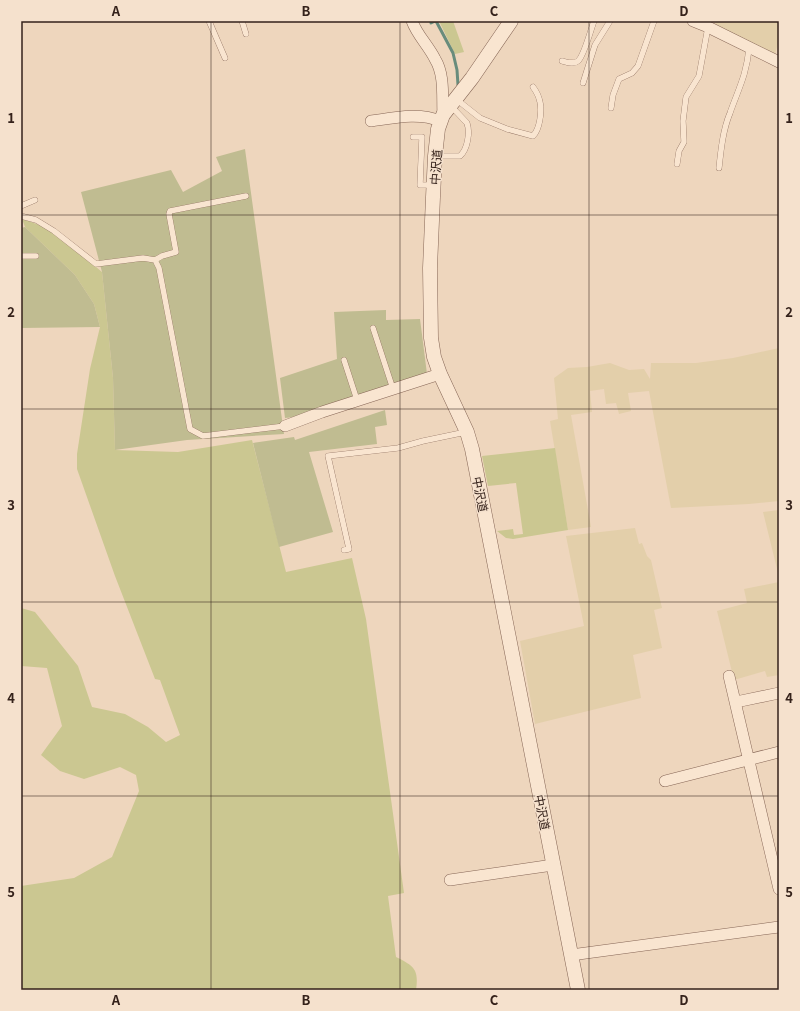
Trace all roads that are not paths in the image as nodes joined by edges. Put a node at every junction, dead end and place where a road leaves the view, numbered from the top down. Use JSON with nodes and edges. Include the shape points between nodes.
{"nodes":[{"id":1,"x":209,"y":21,"type":"edge"},
{"id":2,"x":242,"y":21,"type":"edge"},
{"id":3,"x":412,"y":21,"type":"edge"},
{"id":4,"x":511,"y":21,"type":"edge"},
{"id":5,"x":594,"y":21,"type":"edge"},
{"id":6,"x":610,"y":21,"type":"edge"},
{"id":7,"x":654,"y":21,"type":"edge"},
{"id":8,"x":693,"y":21,"type":"edge"},
{"id":9,"x":708,"y":27,"type":"junction"},
{"id":10,"x":246,"y":34,"type":"dead end"},
{"id":11,"x":749,"y":48,"type":"junction"},
{"id":12,"x":225,"y":58,"type":"dead end"},
{"id":13,"x":562,"y":61,"type":"dead end"},
{"id":14,"x":779,"y":62,"type":"edge"},
{"id":15,"x":583,"y":83,"type":"dead end"},
{"id":16,"x":533,"y":87,"type":"dead end"},
{"id":17,"x":611,"y":108,"type":"dead end"},
{"id":18,"x":447,"y":110,"type":"junction"},
{"id":19,"x":371,"y":121,"type":"dead end"},
{"id":20,"x":413,"y":137,"type":"dead end"},
{"id":21,"x":435,"y":156,"type":"junction"},
{"id":22,"x":677,"y":164,"type":"dead end"},
{"id":23,"x":719,"y":168,"type":"dead end"},
{"id":24,"x":433,"y":185,"type":"junction"},
{"id":25,"x":246,"y":196,"type":"dead end"},
{"id":26,"x":35,"y":200,"type":"dead end"},
{"id":27,"x":21,"y":206,"type":"edge"},
{"id":28,"x":21,"y":216,"type":"edge"},
{"id":29,"x":21,"y":256,"type":"edge"},
{"id":30,"x":36,"y":256,"type":"dead end"},
{"id":31,"x":155,"y":260,"type":"junction"},
{"id":32,"x":373,"y":328,"type":"dead end"},
{"id":33,"x":344,"y":360,"type":"dead end"},
{"id":34,"x":440,"y":374,"type":"junction"},
{"id":35,"x":393,"y":389,"type":"junction"},
{"id":36,"x":357,"y":400,"type":"junction"},
{"id":37,"x":285,"y":426,"type":"joint"},
{"id":38,"x":467,"y":432,"type":"junction"},
{"id":39,"x":344,"y":550,"type":"dead end"},
{"id":40,"x":729,"y":676,"type":"dead end"},
{"id":41,"x":779,"y":693,"type":"edge"},
{"id":42,"x":736,"y":702,"type":"junction"},
{"id":43,"x":779,"y":752,"type":"edge"},
{"id":44,"x":749,"y":760,"type":"junction"},
{"id":45,"x":665,"y":781,"type":"dead end"},
{"id":46,"x":553,"y":865,"type":"junction"},
{"id":47,"x":450,"y":880,"type":"dead end"},
{"id":48,"x":779,"y":889,"type":"edge"},
{"id":49,"x":779,"y":927,"type":"edge"},
{"id":50,"x":571,"y":955,"type":"junction"},
{"id":51,"x":578,"y":990,"type":"edge"}],
"edges":[{"from":1,"to":12,"type":"lane"},
{"from":2,"to":10,"type":"lane"},
{"from":3,"to":18,"type":"street","via":[[436,59]]},
{"from":4,"to":18,"type":"street","name":"中沢道"},
{"from":5,"to":13,"type":"lane","via":[[580,58],[575,62]]},
{"from":6,"to":15,"type":"lane","via":[[595,45]]},
{"from":7,"to":17,"type":"lane","via":[[638,66],[632,73],[620,79]]},
{"from":8,"to":9,"type":"street"},
{"from":9,"to":11,"type":"street"},
{"from":9,"to":22,"type":"lane","via":[[698,76],[686,97],[684,142],[679,151]]},
{"from":11,"to":14,"type":"street"},
{"from":11,"to":23,"type":"lane","via":[[744,78],[729,114]]},
{"from":16,"to":18,"type":"lane","via":[[540,100],[541,109],[536,133],[532,136],[480,118]]},
{"from":18,"to":19,"type":"street","via":[[430,117],[404,116]]},
{"from":18,"to":21,"type":"street","name":"中沢道"},
{"from":18,"to":21,"type":"lane","via":[[467,123],[466,148],[460,156]]},
{"from":20,"to":24,"type":"lane","via":[[422,137],[420,185]]},
{"from":21,"to":24,"type":"street","name":"中沢道"},
{"from":24,"to":34,"type":"street","name":"中沢道","via":[[430,313],[434,357]]},
{"from":25,"to":31,"type":"lane","via":[[170,211],[176,252]]},
{"from":26,"to":27,"type":"lane"},
{"from":28,"to":31,"type":"lane","via":[[36,220],[54,231],[96,264],[143,258]]},
{"from":29,"to":30,"type":"lane"},
{"from":31,"to":37,"type":"lane","via":[[159,268],[190,429],[202,436]]},
{"from":32,"to":35,"type":"lane"},
{"from":33,"to":36,"type":"lane"},
{"from":34,"to":35,"type":"street"},
{"from":34,"to":38,"type":"street","name":"中沢道"},
{"from":35,"to":36,"type":"street"},
{"from":36,"to":37,"type":"street"},
{"from":38,"to":39,"type":"lane","via":[[398,448],[328,456],[349,549]]},
{"from":38,"to":46,"type":"street","name":"中沢道"},
{"from":40,"to":42,"type":"street"},
{"from":41,"to":42,"type":"street"},
{"from":42,"to":44,"type":"street"},
{"from":43,"to":44,"type":"street"},
{"from":44,"to":45,"type":"street"},
{"from":44,"to":48,"type":"street"},
{"from":46,"to":47,"type":"street"},
{"from":46,"to":50,"type":"street","name":"中沢道"},
{"from":49,"to":50,"type":"street"},
{"from":50,"to":51,"type":"street","name":"中沢道"}]}
